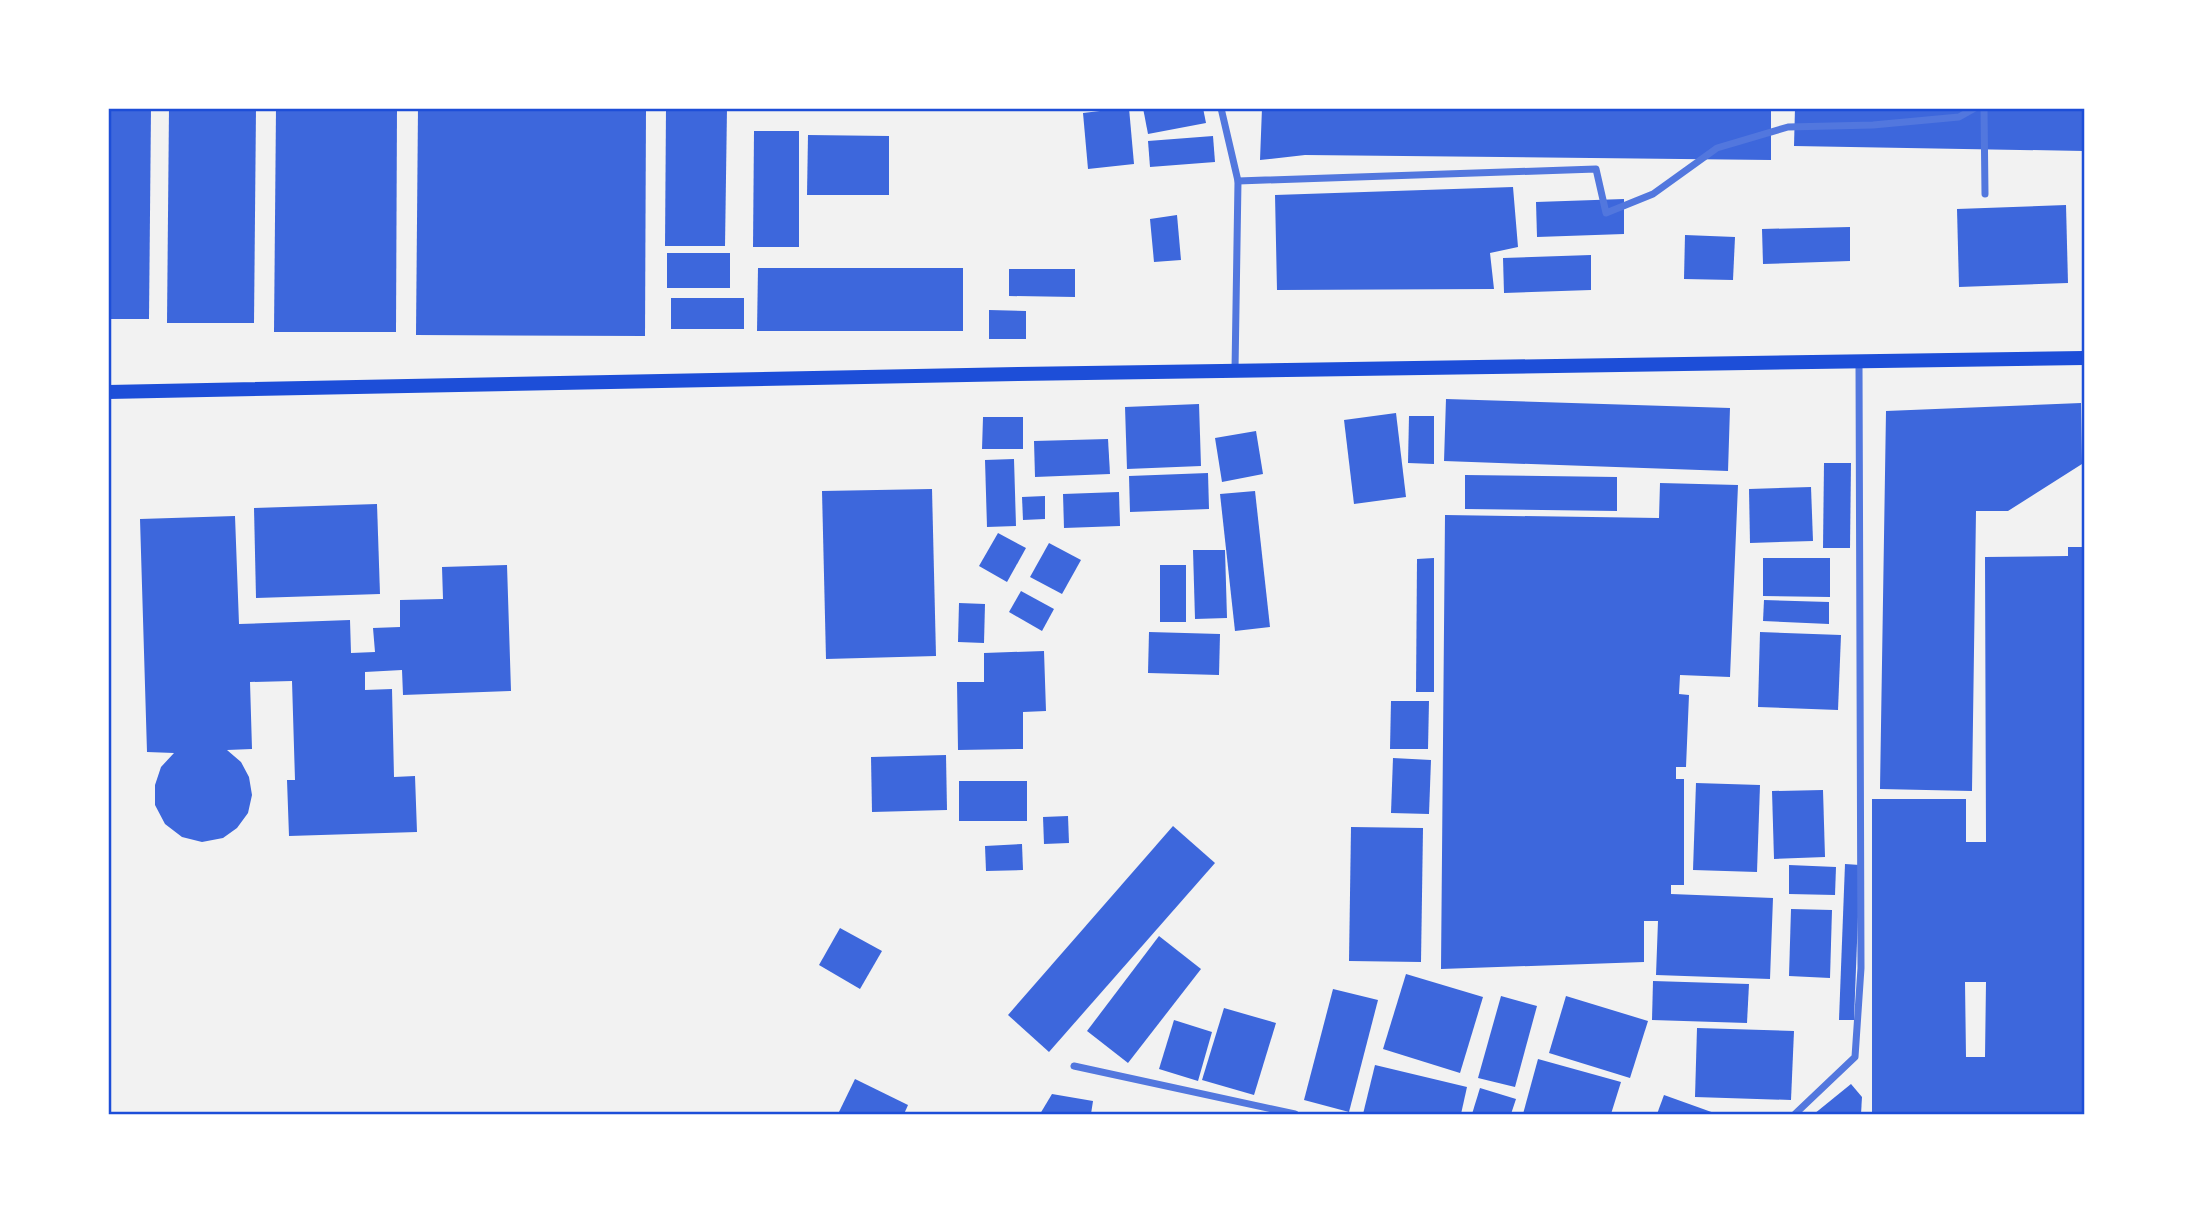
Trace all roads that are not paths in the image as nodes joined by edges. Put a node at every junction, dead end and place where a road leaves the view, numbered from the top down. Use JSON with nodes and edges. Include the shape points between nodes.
{"nodes":[{"id":1,"x":1221,"y":108,"type":"edge"},
{"id":2,"x":1975,"y":108,"type":"edge"},
{"id":3,"x":1984,"y":108,"type":"edge"},
{"id":4,"x":1238,"y":181,"type":"junction"},
{"id":5,"x":1985,"y":194,"type":"dead end"},
{"id":6,"x":2084,"y":358,"type":"edge"},
{"id":7,"x":1859,"y":363,"type":"junction"},
{"id":8,"x":1235,"y":371,"type":"junction"},
{"id":9,"x":108,"y":392,"type":"edge"},
{"id":10,"x":1074,"y":1066,"type":"dead end"},
{"id":11,"x":1295,"y":1115,"type":"edge"},
{"id":12,"x":1795,"y":1115,"type":"edge"}],
"edges":[{"from":1,"to":4,"type":"street"},
{"from":2,"to":4,"type":"street","via":[[1959,117],[1788,127],[1717,148],[1653,194],[1606,213],[1596,169]]},
{"from":3,"to":5,"type":"street"},
{"from":4,"to":8,"type":"street"},
{"from":6,"to":7,"type":"main road"},
{"from":7,"to":8,"type":"main road"},
{"from":7,"to":12,"type":"street","via":[[1861,968],[1855,1057]]},
{"from":8,"to":9,"type":"main road"},
{"from":10,"to":11,"type":"street"}]}
